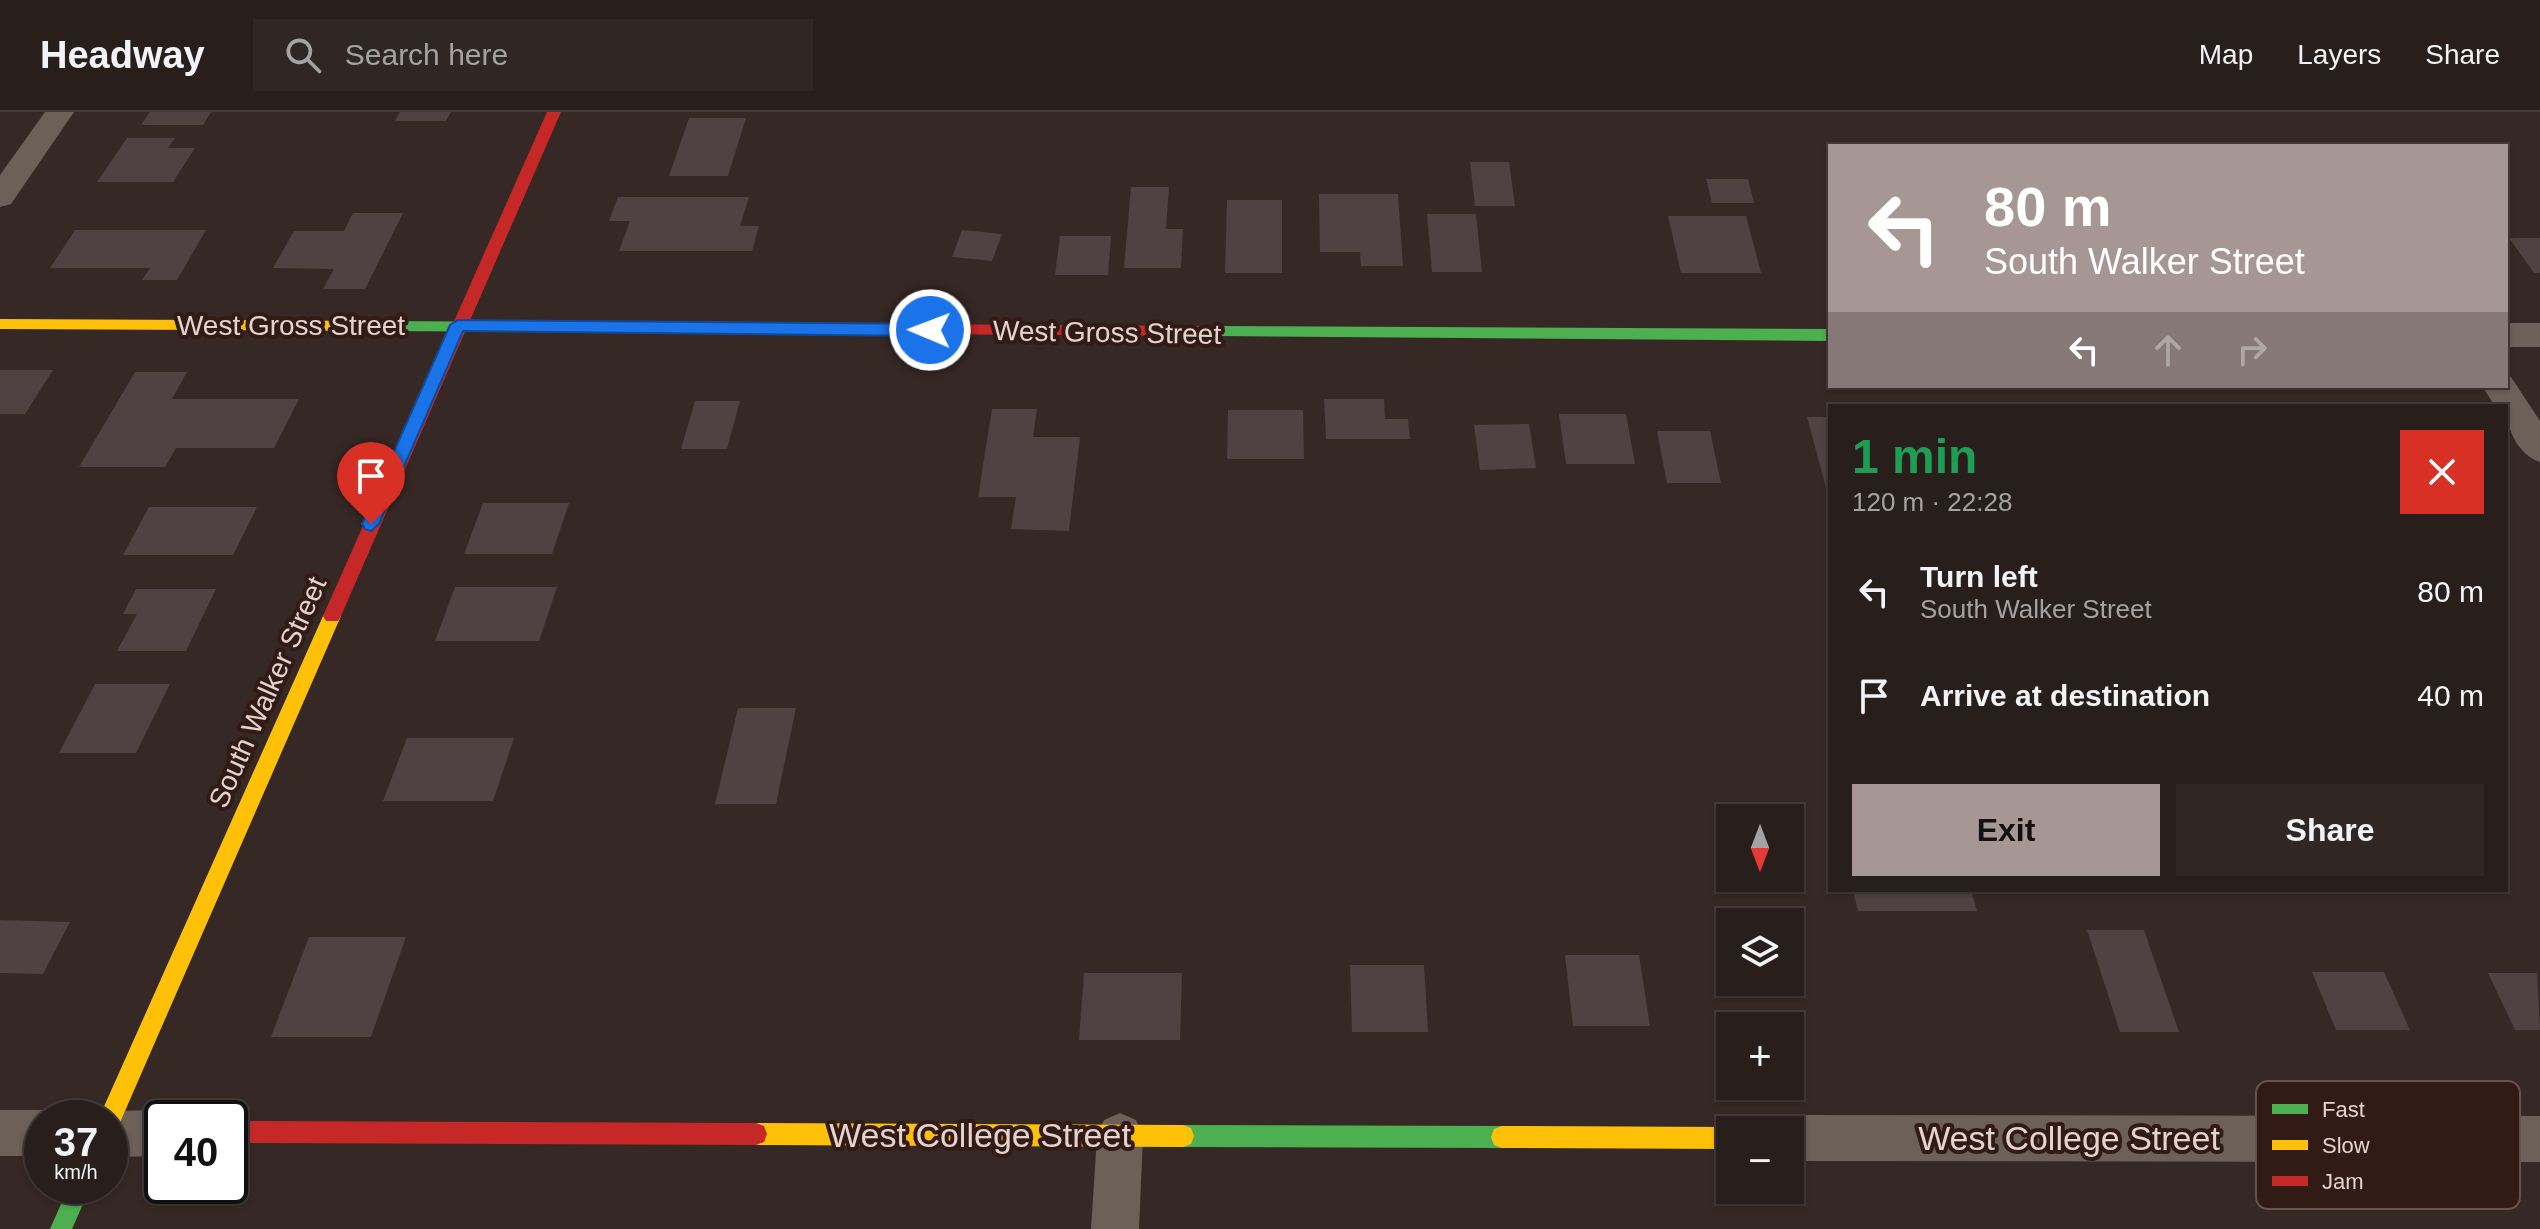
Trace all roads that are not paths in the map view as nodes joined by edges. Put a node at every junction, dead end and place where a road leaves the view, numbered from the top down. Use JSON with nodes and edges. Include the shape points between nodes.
{"nodes":[{"id":1,"x":60,"y":112,"type":"edge"},
{"id":2,"x":554,"y":112,"type":"edge"},
{"id":3,"x":0,"y":197,"type":"edge"},
{"id":4,"x":0,"y":324,"type":"edge"},
{"id":5,"x":458,"y":325,"type":"junction"},
{"id":6,"x":1828,"y":335,"type":"edge"},
{"id":7,"x":2508,"y":335,"type":"edge"},
{"id":8,"x":2540,"y":335,"type":"edge"},
{"id":9,"x":2500,"y":388,"type":"edge"},
{"id":10,"x":2540,"y":449,"type":"edge"},
{"id":11,"x":118,"y":1100,"type":"edge"},
{"id":12,"x":248,"y":1132,"type":"edge"},
{"id":13,"x":0,"y":1133,"type":"edge"},
{"id":14,"x":24,"y":1133,"type":"edge"},
{"id":15,"x":1120,"y":1136,"type":"junction"},
{"id":16,"x":1716,"y":1138,"type":"edge"},
{"id":17,"x":1804,"y":1138,"type":"edge"},
{"id":18,"x":2256,"y":1139,"type":"edge"},
{"id":19,"x":2520,"y":1139,"type":"edge"},
{"id":20,"x":2540,"y":1139,"type":"edge"},
{"id":21,"x":72,"y":1204,"type":"edge"},
{"id":22,"x":61,"y":1229,"type":"edge"},
{"id":23,"x":1115,"y":1229,"type":"edge"}],
"edges":[{"from":1,"to":3,"type":"street"},
{"from":2,"to":5,"type":"street","name":"South Walker Street"},
{"from":4,"to":5,"type":"street","name":"West Gross Street"},
{"from":5,"to":6,"type":"street","name":"West Gross Street"},
{"from":5,"to":11,"type":"street","name":"South Walker Street"},
{"from":7,"to":8,"type":"street"},
{"from":9,"to":10,"type":"street"},
{"from":12,"to":15,"type":"street","name":"West College Street"},
{"from":13,"to":14,"type":"street"},
{"from":15,"to":16,"type":"street","name":"West College Street"},
{"from":15,"to":23,"type":"street"},
{"from":17,"to":18,"type":"street","name":"West College Street"},
{"from":19,"to":20,"type":"street","name":"West College Street"},
{"from":21,"to":22,"type":"street"}]}
